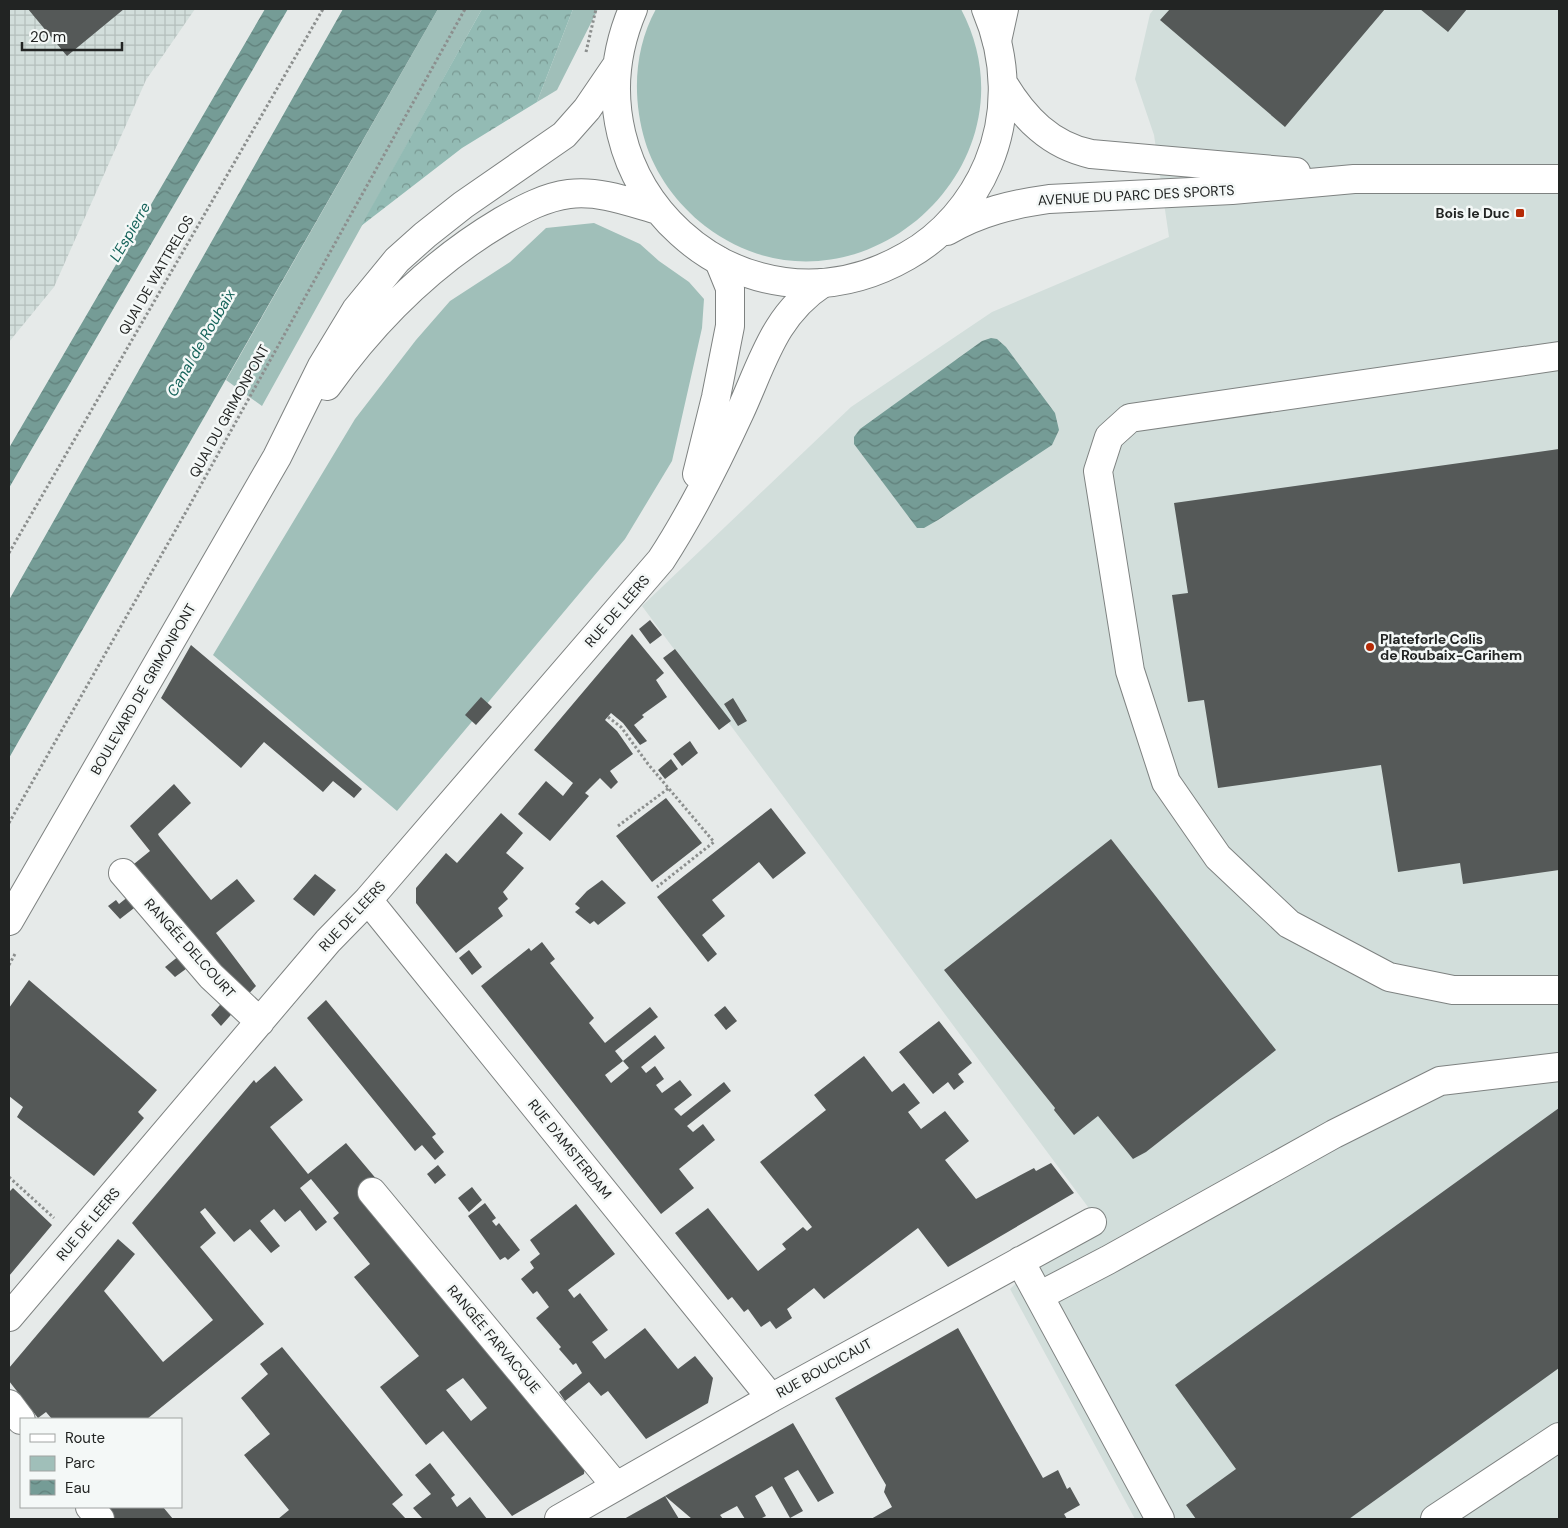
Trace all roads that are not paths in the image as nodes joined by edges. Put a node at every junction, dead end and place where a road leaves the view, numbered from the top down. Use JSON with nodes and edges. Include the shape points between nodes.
{"nodes":[{"id":1,"x":633,"y":9,"type":"edge"},
{"id":2,"x":986,"y":9,"type":"edge"},
{"id":3,"x":1004,"y":9,"type":"edge"},
{"id":4,"x":997,"y":41,"type":"junction"},
{"id":5,"x":617,"y":64,"type":"junction"},
{"id":6,"x":1003,"y":83,"type":"junction"},
{"id":7,"x":1354,"y":179,"type":"junction"},
{"id":8,"x":1559,"y":179,"type":"edge"},
{"id":9,"x":658,"y":210,"type":"junction"},
{"id":10,"x":927,"y":243,"type":"junction"},
{"id":11,"x":719,"y":261,"type":"junction"},
{"id":12,"x":823,"y":283,"type":"junction"},
{"id":13,"x":1559,"y":356,"type":"edge"},
{"id":14,"x":276,"y":457,"type":"junction"},
{"id":15,"x":688,"y":512,"type":"junction"},
{"id":16,"x":123,"y":873,"type":"dead end"},
{"id":17,"x":368,"y":900,"type":"junction"},
{"id":18,"x":9,"y":921,"type":"edge"},
{"id":19,"x":1559,"y":990,"type":"edge"},
{"id":20,"x":260,"y":1022,"type":"junction"},
{"id":21,"x":1559,"y":1067,"type":"edge"},
{"id":22,"x":372,"y":1192,"type":"dead end"},
{"id":23,"x":1092,"y":1222,"type":"dead end"},
{"id":24,"x":1020,"y":1261,"type":"junction"},
{"id":25,"x":1039,"y":1296,"type":"junction"},
{"id":26,"x":9,"y":1317,"type":"edge"},
{"id":27,"x":771,"y":1398,"type":"junction"},
{"id":28,"x":9,"y":1404,"type":"edge"},
{"id":29,"x":20,"y":1419,"type":"edge"},
{"id":30,"x":1559,"y":1437,"type":"edge"},
{"id":31,"x":616,"y":1486,"type":"junction"},
{"id":32,"x":91,"y":1508,"type":"edge"},
{"id":33,"x":100,"y":1519,"type":"edge"},
{"id":34,"x":559,"y":1519,"type":"edge"},
{"id":35,"x":1160,"y":1519,"type":"edge"},
{"id":36,"x":1435,"y":1519,"type":"edge"}],
"edges":[{"from":1,"to":5,"type":"main road"},
{"from":2,"to":4,"type":"main road"},
{"from":3,"to":4,"type":"main road"},
{"from":4,"to":6,"type":"main road"},
{"from":5,"to":9,"type":"main road","via":[[616,99],[620,133],[639,182]]},
{"from":5,"to":14,"type":"main road","name":"BOULEVARD DE GRIMONPONT","via":[[587,109],[564,135],[463,205],[398,260],[356,310],[341,334]]},
{"from":6,"to":7,"type":"main road","name":"AVENUE DU PARC DES SPORTS","via":[[1021,111],[1044,134],[1083,152]]},
{"from":6,"to":10,"type":"main road","via":[[999,129],[976,189],[954,218]]},
{"from":7,"to":8,"type":"main road","name":"AVENUE DU PARC DES SPORTS"},
{"from":7,"to":10,"type":"main road","name":"AVENUE DU PARC DES SPORTS","via":[[1026,202],[985,212]]},
{"from":9,"to":11,"type":"main road","via":[[693,245]]},
{"from":9,"to":14,"type":"main road","name":"BOULEVARD DE GRIMONPONT","via":[[601,195],[568,194],[539,202],[486,231],[443,261],[404,296],[333,377]]},
{"from":10,"to":12,"type":"main road","via":[[870,274]]},
{"from":11,"to":12,"type":"main road","via":[[769,279]]},
{"from":11,"to":15,"type":"main road","name":"RUE DE LEERS","via":[[730,288],[730,326]]},
{"from":12,"to":15,"type":"main road","name":"RUE DE LEERS","via":[[795,304],[780,326],[726,441]]},
{"from":13,"to":19,"type":"main road","via":[[1130,418],[1109,437],[1098,470],[1130,671],[1166,782],[1218,857],[1288,924],[1389,977],[1453,990]]},
{"from":14,"to":18,"type":"main road","name":"BOULEVARD DE GRIMONPONT"},
{"from":15,"to":17,"type":"main road","name":"RUE DE LEERS","via":[[661,560]]},
{"from":16,"to":20,"type":"main road","name":"RANGÉE DELCOURT","via":[[211,976]]},
{"from":17,"to":20,"type":"main road","name":"RUE DE LEERS","via":[[328,941]]},
{"from":17,"to":27,"type":"main road","name":"RUE D'AMSTERDAM"},
{"from":20,"to":26,"type":"main road","name":"RUE DE LEERS"},
{"from":21,"to":25,"type":"main road","via":[[1440,1081],[1334,1134]]},
{"from":22,"to":31,"type":"main road","name":"RANGÉE FARVACQUE"},
{"from":23,"to":24,"type":"main road","name":"RUE BOUCICAUT"},
{"from":24,"to":25,"type":"main road"},
{"from":24,"to":27,"type":"main road","name":"RUE BOUCICAUT"},
{"from":25,"to":35,"type":"main road"},
{"from":27,"to":31,"type":"main road","name":"RUE BOUCICAUT"},
{"from":28,"to":29,"type":"main road"},
{"from":30,"to":36,"type":"main road"},
{"from":31,"to":34,"type":"main road","name":"RUE BOUCICAUT"},
{"from":32,"to":33,"type":"main road"}]}
